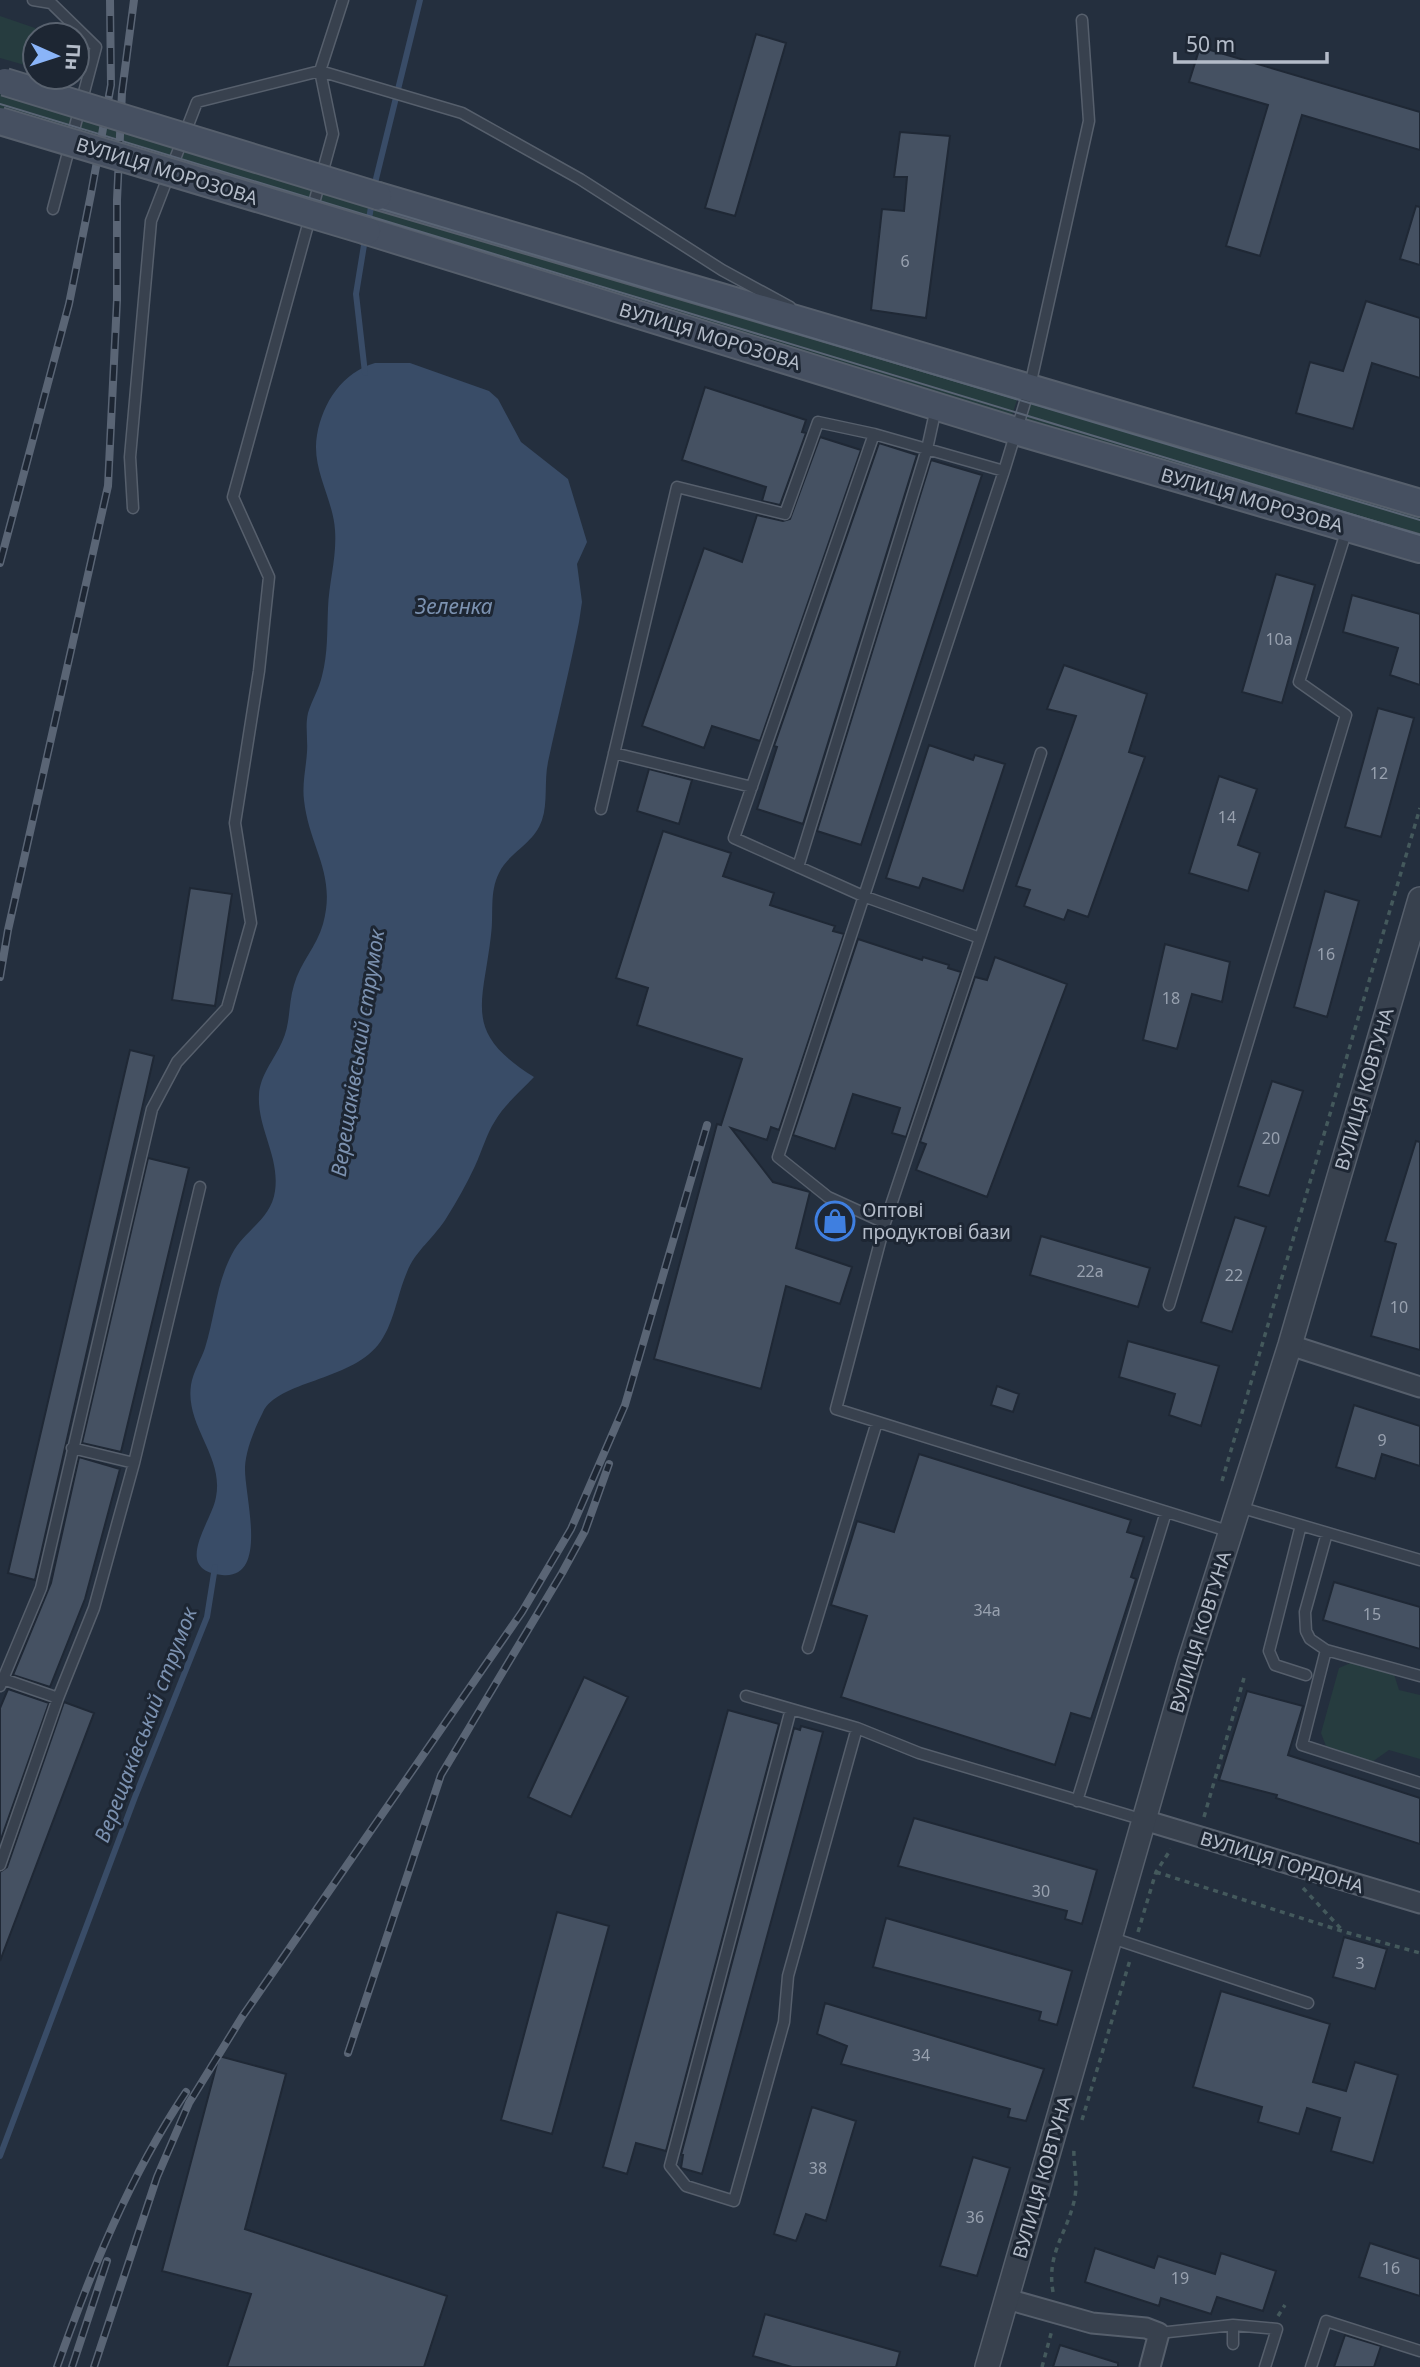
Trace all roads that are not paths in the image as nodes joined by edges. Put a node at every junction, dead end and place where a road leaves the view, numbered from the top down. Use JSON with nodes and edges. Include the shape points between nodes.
{"nodes":[{"id":1,"x":33,"y":0,"type":"edge"},
{"id":2,"x":343,"y":0,"type":"edge"},
{"id":3,"x":1082,"y":20,"type":"dead end"},
{"id":4,"x":320,"y":71,"type":"junction"},
{"id":5,"x":2,"y":81,"type":"edge"},
{"id":6,"x":0,"y":121,"type":"edge"},
{"id":7,"x":53,"y":209,"type":"dead end"},
{"id":8,"x":811,"y":321,"type":"junction"},
{"id":9,"x":1030,"y":386,"type":"junction"},
{"id":10,"x":936,"y":406,"type":"junction"},
{"id":11,"x":1016,"y":431,"type":"junction"},
{"id":12,"x":874,"y":434,"type":"junction"},
{"id":13,"x":927,"y":449,"type":"junction"},
{"id":14,"x":1004,"y":471,"type":"junction"},
{"id":15,"x":1420,"y":503,"type":"edge"},
{"id":16,"x":133,"y":508,"type":"dead end"},
{"id":17,"x":1347,"y":528,"type":"junction"},
{"id":18,"x":1420,"y":549,"type":"edge"},
{"id":19,"x":614,"y":752,"type":"junction"},
{"id":20,"x":1041,"y":753,"type":"dead end"},
{"id":21,"x":752,"y":787,"type":"junction"},
{"id":22,"x":601,"y":809,"type":"dead end"},
{"id":23,"x":798,"y":867,"type":"junction"},
{"id":24,"x":863,"y":896,"type":"junction"},
{"id":25,"x":1420,"y":899,"type":"edge"},
{"id":26,"x":980,"y":938,"type":"junction"},
{"id":27,"x":201,"y":1188,"type":"dead end"},
{"id":28,"x":885,"y":1223,"type":"junction"},
{"id":29,"x":1169,"y":1305,"type":"dead end"},
{"id":30,"x":1290,"y":1345,"type":"junction"},
{"id":31,"x":1420,"y":1387,"type":"edge"},
{"id":32,"x":877,"y":1422,"type":"junction"},
{"id":33,"x":72,"y":1448,"type":"junction"},
{"id":34,"x":134,"y":1463,"type":"junction"},
{"id":35,"x":1238,"y":1507,"type":"junction"},
{"id":36,"x":1166,"y":1512,"type":"junction"},
{"id":37,"x":1301,"y":1525,"type":"junction"},
{"id":38,"x":1231,"y":1532,"type":"junction"},
{"id":39,"x":1326,"y":1533,"type":"junction"},
{"id":40,"x":1420,"y":1560,"type":"edge"},
{"id":41,"x":808,"y":1648,"type":"dead end"},
{"id":42,"x":1326,"y":1650,"type":"junction"},
{"id":43,"x":1306,"y":1675,"type":"dead end"},
{"id":44,"x":1420,"y":1676,"type":"edge"},
{"id":45,"x":1,"y":1683,"type":"edge"},
{"id":46,"x":746,"y":1696,"type":"dead end"},
{"id":47,"x":58,"y":1698,"type":"junction"},
{"id":48,"x":791,"y":1709,"type":"junction"},
{"id":49,"x":857,"y":1728,"type":"junction"},
{"id":50,"x":1420,"y":1783,"type":"edge"},
{"id":51,"x":1077,"y":1801,"type":"junction"},
{"id":52,"x":1144,"y":1820,"type":"junction"},
{"id":53,"x":0,"y":1865,"type":"edge"},
{"id":54,"x":1420,"y":1903,"type":"edge"},
{"id":55,"x":1111,"y":1938,"type":"junction"},
{"id":56,"x":1308,"y":2003,"type":"dead end"},
{"id":57,"x":1007,"y":2299,"type":"junction"},
{"id":58,"x":1233,"y":2325,"type":"junction"},
{"id":59,"x":1159,"y":2333,"type":"junction"},
{"id":60,"x":1233,"y":2343,"type":"dead end"},
{"id":61,"x":1420,"y":2351,"type":"edge"},
{"id":62,"x":987,"y":2367,"type":"edge"},
{"id":63,"x":1150,"y":2367,"type":"edge"},
{"id":64,"x":1265,"y":2367,"type":"edge"},
{"id":65,"x":1311,"y":2367,"type":"edge"}],
"edges":[{"from":1,"to":7,"type":"lane","via":[[51,3],[96,47]]},
{"from":2,"to":4,"type":"lane"},
{"from":3,"to":9,"type":"lane","via":[[1089,121]]},
{"from":4,"to":8,"type":"lane","via":[[462,113],[580,179]]},
{"from":4,"to":16,"type":"lane","via":[[197,102],[151,221],[131,457]]},
{"from":4,"to":33,"type":"lane","via":[[332,134],[233,497],[269,577],[234,823],[251,923],[228,1008],[177,1062],[152,1109]]},
{"from":5,"to":8,"type":"main road","name":"ВУЛИЦЯ МОРОЗОВА","bridge":true},
{"from":6,"to":10,"type":"main road","name":"ВУЛИЦЯ МОРОЗОВА","bridge":true},
{"from":8,"to":9,"type":"main road","name":"ВУЛИЦЯ МОРОЗОВА"},
{"from":9,"to":11,"type":"lane"},
{"from":9,"to":15,"type":"main road","name":"ВУЛИЦЯ МОРОЗОВА"},
{"from":10,"to":11,"type":"main road","name":"ВУЛИЦЯ МОРОЗОВА"},
{"from":10,"to":13,"type":"lane"},
{"from":11,"to":14,"type":"lane"},
{"from":11,"to":17,"type":"main road","name":"ВУЛИЦЯ МОРОЗОВА"},
{"from":12,"to":13,"type":"lane"},
{"from":12,"to":19,"type":"lane","via":[[818,422],[785,514],[677,486]]},
{"from":12,"to":21,"type":"lane"},
{"from":13,"to":14,"type":"lane"},
{"from":13,"to":23,"type":"lane"},
{"from":14,"to":24,"type":"lane"},
{"from":17,"to":18,"type":"main road","name":"ВУЛИЦЯ МОРОЗОВА"},
{"from":17,"to":29,"type":"lane","via":[[1299,682],[1346,715]]},
{"from":19,"to":21,"type":"lane"},
{"from":19,"to":22,"type":"lane"},
{"from":20,"to":26,"type":"lane"},
{"from":21,"to":23,"type":"lane","via":[[734,838]]},
{"from":23,"to":24,"type":"lane"},
{"from":24,"to":26,"type":"lane"},
{"from":24,"to":28,"type":"lane","via":[[778,1157],[828,1197]]},
{"from":25,"to":30,"type":"street","name":"ВУЛИЦЯ КОВТУНА"},
{"from":26,"to":28,"type":"lane"},
{"from":27,"to":34,"type":"lane"},
{"from":28,"to":32,"type":"lane","via":[[836,1409]]},
{"from":30,"to":31,"type":"street"},
{"from":30,"to":35,"type":"street","name":"ВУЛИЦЯ КОВТУНА"},
{"from":32,"to":36,"type":"lane"},
{"from":32,"to":41,"type":"lane"},
{"from":33,"to":34,"type":"lane"},
{"from":33,"to":45,"type":"lane","via":[[41,1587]]},
{"from":34,"to":47,"type":"lane","via":[[94,1608]]},
{"from":35,"to":37,"type":"lane"},
{"from":35,"to":38,"type":"street","name":"ВУЛИЦЯ КОВТУНА"},
{"from":36,"to":38,"type":"lane"},
{"from":36,"to":51,"type":"lane"},
{"from":37,"to":39,"type":"lane"},
{"from":37,"to":43,"type":"lane","via":[[1269,1651],[1275,1665]]},
{"from":38,"to":52,"type":"street","name":"ВУЛИЦЯ КОВТУНА"},
{"from":39,"to":40,"type":"lane"},
{"from":39,"to":42,"type":"lane","via":[[1305,1622],[1310,1639]]},
{"from":42,"to":44,"type":"lane"},
{"from":42,"to":50,"type":"lane","via":[[1302,1745]]},
{"from":45,"to":47,"type":"lane"},
{"from":46,"to":48,"type":"lane"},
{"from":47,"to":53,"type":"lane"},
{"from":48,"to":49,"type":"lane"},
{"from":48,"to":49,"type":"lane","via":[[670,2166],[686,2186],[734,2200],[784,2022],[788,1976]]},
{"from":49,"to":51,"type":"lane","via":[[919,1753]]},
{"from":51,"to":52,"type":"lane"},
{"from":52,"to":54,"type":"street","name":"ВУЛИЦЯ ГОРДОНА"},
{"from":52,"to":55,"type":"street","name":"ВУЛИЦЯ КОВТУНА"},
{"from":55,"to":56,"type":"lane"},
{"from":55,"to":57,"type":"street","name":"ВУЛИЦЯ КОВТУНА"},
{"from":57,"to":59,"type":"street","via":[[1092,2323]]},
{"from":57,"to":62,"type":"street","name":"ВУЛИЦЯ КОВТУНА"},
{"from":58,"to":59,"type":"lane"},
{"from":58,"to":60,"type":"lane"},
{"from":58,"to":64,"type":"lane","via":[[1277,2329]]},
{"from":59,"to":63,"type":"street"},
{"from":61,"to":65,"type":"lane","via":[[1326,2321]]}]}
